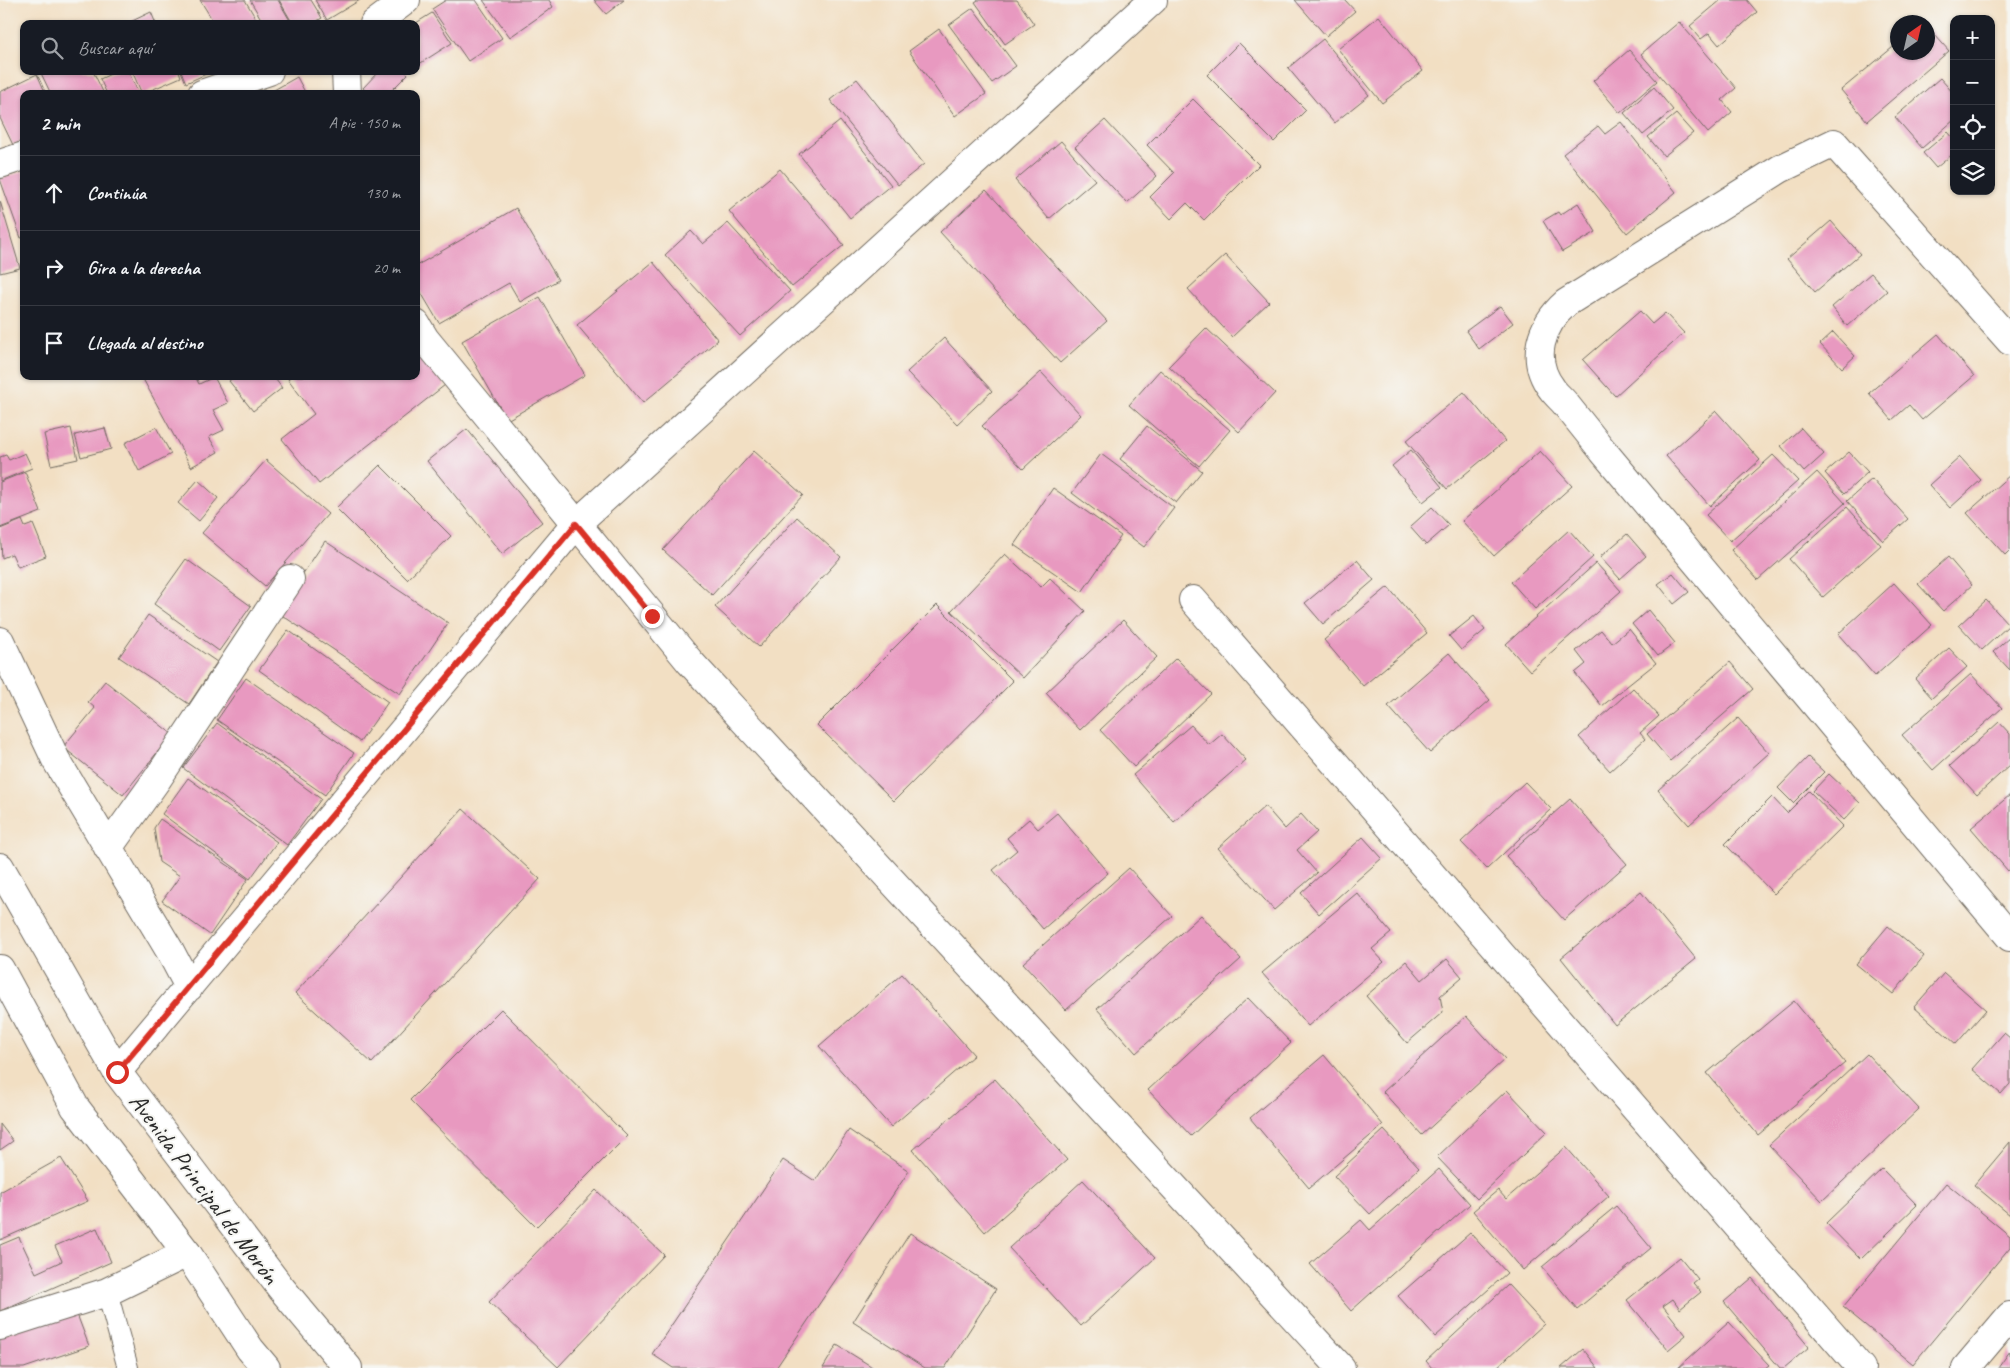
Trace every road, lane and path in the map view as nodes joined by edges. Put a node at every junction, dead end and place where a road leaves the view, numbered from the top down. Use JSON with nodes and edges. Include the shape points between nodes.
{"nodes":[{"id":1,"x":406,"y":0,"type":"edge"},
{"id":2,"x":1153,"y":0,"type":"edge"},
{"id":3,"x":379,"y":20,"type":"edge"},
{"id":4,"x":257,"y":75,"type":"edge"},
{"id":5,"x":346,"y":75,"type":"edge"},
{"id":6,"x":214,"y":90,"type":"edge"},
{"id":7,"x":347,"y":90,"type":"edge"},
{"id":8,"x":20,"y":157,"type":"edge"},
{"id":9,"x":0,"y":164,"type":"edge"},
{"id":10,"x":420,"y":331,"type":"edge"},
{"id":11,"x":2010,"y":341,"type":"edge"},
{"id":12,"x":576,"y":524,"type":"junction"},
{"id":13,"x":290,"y":579,"type":"dead end"},
{"id":14,"x":1193,"y":600,"type":"dead end"},
{"id":15,"x":0,"y":641,"type":"edge"},
{"id":16,"x":108,"y":848,"type":"junction"},
{"id":17,"x":0,"y":867,"type":"edge"},
{"id":18,"x":2010,"y":937,"type":"edge"},
{"id":19,"x":0,"y":969,"type":"edge"},
{"id":20,"x":189,"y":987,"type":"junction"},
{"id":21,"x":117,"y":1072,"type":"junction"},
{"id":22,"x":187,"y":1253,"type":"junction"},
{"id":23,"x":107,"y":1292,"type":"junction"},
{"id":24,"x":2010,"y":1316,"type":"edge"},
{"id":25,"x":0,"y":1326,"type":"edge"},
{"id":26,"x":128,"y":1368,"type":"edge"},
{"id":27,"x":266,"y":1368,"type":"edge"},
{"id":28,"x":348,"y":1368,"type":"edge"},
{"id":29,"x":1342,"y":1368,"type":"edge"},
{"id":30,"x":1861,"y":1368,"type":"edge"},
{"id":31,"x":1966,"y":1368,"type":"edge"}],
"edges":[{"from":1,"to":3,"type":"street"},
{"from":2,"to":12,"type":"street"},
{"from":4,"to":6,"type":"street"},
{"from":5,"to":7,"type":"street"},
{"from":8,"to":9,"type":"street"},
{"from":10,"to":12,"type":"street"},
{"from":11,"to":18,"type":"street","via":[[1834,143],[1780,170],[1566,303],[1546,327],[1540,342],[1540,359],[1551,389]]},
{"from":12,"to":20,"type":"street"},
{"from":12,"to":29,"type":"street","via":[[690,662]]},
{"from":13,"to":16,"type":"street"},
{"from":14,"to":30,"type":"street"},
{"from":15,"to":16,"type":"street","via":[[56,760]]},
{"from":16,"to":20,"type":"street"},
{"from":17,"to":21,"type":"street","name":"Avenida Principal de Morón"},
{"from":19,"to":22,"type":"street","via":[[75,1107]]},
{"from":20,"to":21,"type":"street"},
{"from":21,"to":28,"type":"street","name":"Avenida Principal de Morón","via":[[281,1288]]},
{"from":22,"to":23,"type":"street"},
{"from":22,"to":27,"type":"street"},
{"from":23,"to":25,"type":"street"},
{"from":23,"to":26,"type":"lane"},
{"from":24,"to":31,"type":"street"}]}
